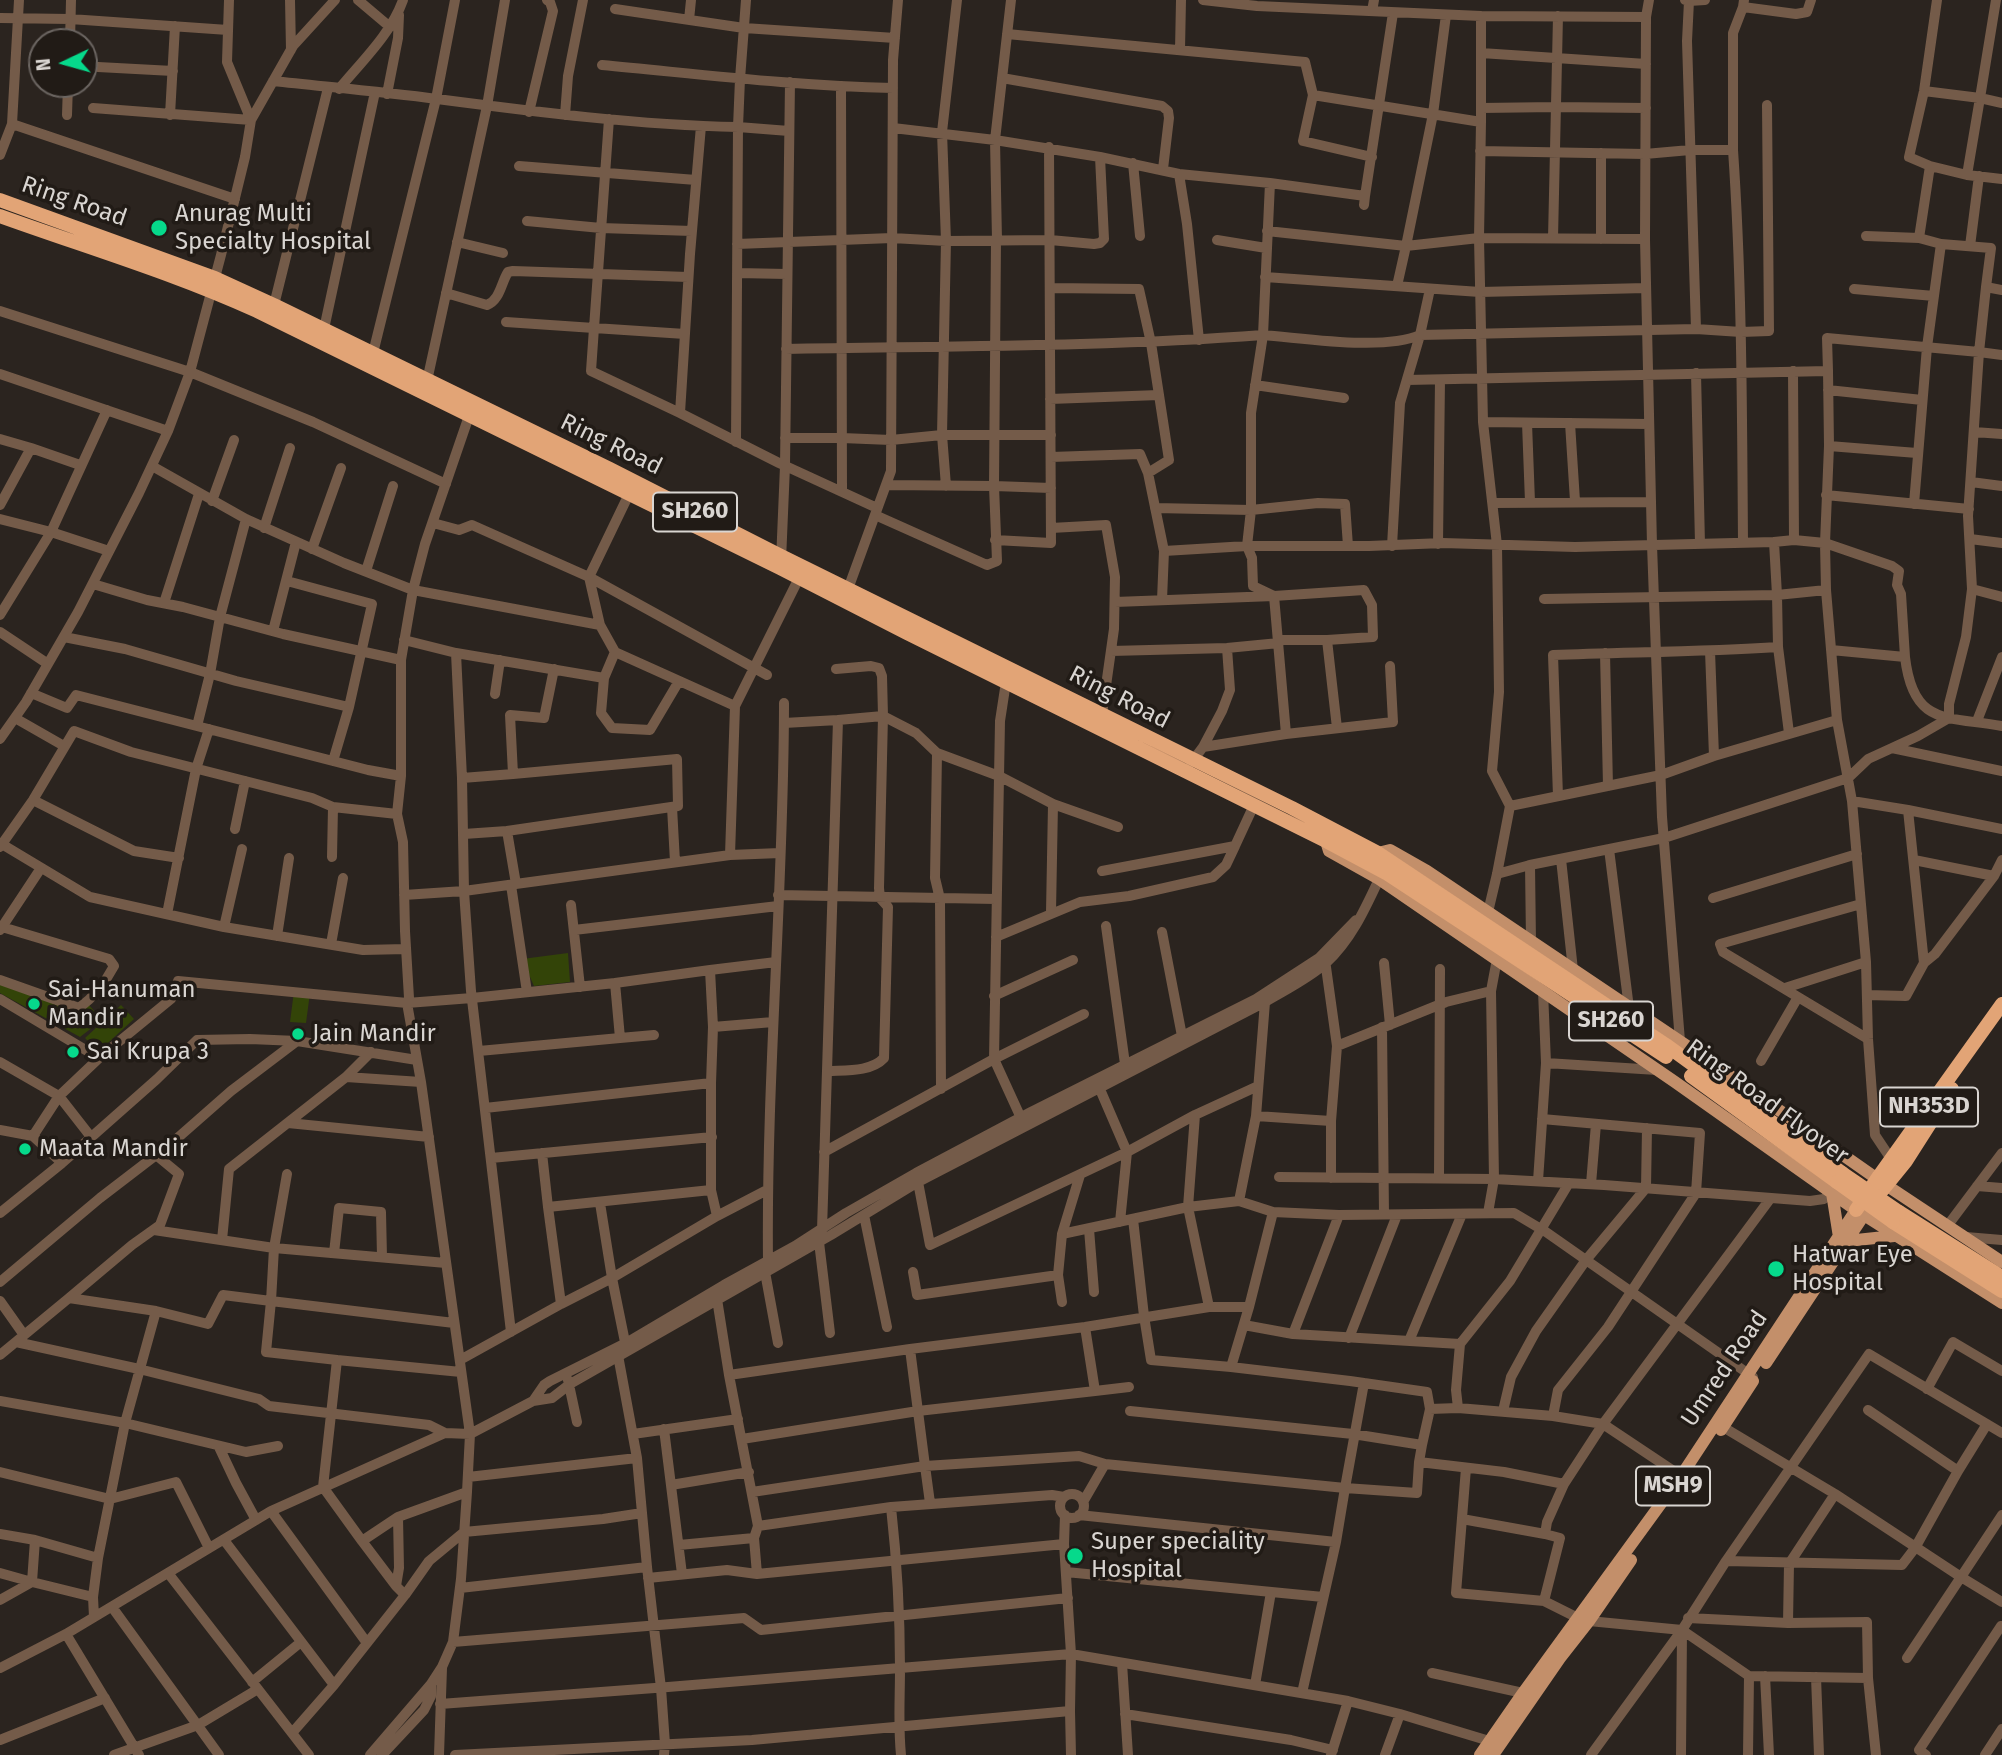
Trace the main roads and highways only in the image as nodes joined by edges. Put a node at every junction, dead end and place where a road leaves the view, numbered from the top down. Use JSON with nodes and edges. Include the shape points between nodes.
{"nodes":[{"id":1,"x":0,"y":200,"type":"edge"},
{"id":2,"x":0,"y":216,"type":"edge"},
{"id":3,"x":214,"y":284,"type":"junction"},
{"id":4,"x":781,"y":562,"type":"junction"},
{"id":5,"x":1189,"y":766,"type":"junction"},
{"id":6,"x":1326,"y":841,"type":"junction"},
{"id":7,"x":1378,"y":853,"type":"junction"},
{"id":8,"x":2000,"y":1015,"type":"edge"},
{"id":9,"x":1882,"y":1182,"type":"junction"},
{"id":10,"x":1836,"y":1185,"type":"junction"},
{"id":11,"x":1860,"y":1212,"type":"junction"},
{"id":12,"x":1896,"y":1223,"type":"junction"},
{"id":13,"x":1843,"y":1239,"type":"junction"},
{"id":14,"x":2002,"y":1262,"type":"edge"},
{"id":15,"x":2002,"y":1277,"type":"edge"},
{"id":16,"x":2002,"y":1291,"type":"edge"},
{"id":17,"x":2002,"y":1303,"type":"edge"},
{"id":18,"x":1752,"y":1376,"type":"junction"},
{"id":19,"x":1684,"y":1478,"type":"junction"},
{"id":20,"x":1584,"y":1620,"type":"junction"},
{"id":21,"x":1494,"y":1747,"type":"edge"},
{"id":22,"x":1480,"y":1755,"type":"edge"}],
"edges":[{"from":1,"to":3,"type":"highway","name":"Ring Road","number":"SH260","via":[[133,247]]},
{"from":2,"to":3,"type":"highway","name":"Ring Road","number":"SH260"},
{"from":3,"to":4,"type":"highway","name":"Ring Road","number":"SH260","via":[[469,416]]},
{"from":3,"to":4,"type":"highway","name":"Ring Road","number":"SH260","via":[[324,328],[610,469]]},
{"from":4,"to":5,"type":"highway","name":"Ring Road","number":"SH260","via":[[848,589],[1102,714]]},
{"from":4,"to":5,"type":"highway","name":"Ring Road","number":"SH260","via":[[799,578],[1006,682]]},
{"from":5,"to":6,"type":"highway","name":"Ring Road","number":"SH260"},
{"from":5,"to":7,"type":"highway","name":"Ring Road","number":"SH260"},
{"from":6,"to":10,"type":"highway","name":"Ring Road Flyover","number":"SH260","via":[[1386,873],[1660,1053]]},
{"from":6,"to":10,"type":"main road","via":[[1329,851],[1379,879]]},
{"from":7,"to":9,"type":"main road","via":[[1390,850],[1427,871]]},
{"from":7,"to":10,"type":"highway","name":"Ring Road Flyover","number":"SH260","via":[[1666,1045]]},
{"from":8,"to":9,"type":"highway","number":"NH353D","via":[[1891,1159]]},
{"from":8,"to":9,"type":"highway","number":"NH353D","via":[[1906,1161]]},
{"from":9,"to":11,"type":"highway","number":"NH353D"},
{"from":9,"to":14,"type":"main road"},
{"from":10,"to":11,"type":"main road"},
{"from":10,"to":12,"type":"highway","name":"Ring Road Flyover","number":"SH260","bridge":true},
{"from":10,"to":13,"type":"main road"},
{"from":11,"to":12,"type":"main road"},
{"from":11,"to":13,"type":"main road","name":"Umred Road"},
{"from":12,"to":13,"type":"main road"},
{"from":12,"to":15,"type":"highway","name":"Ring Road Flyover","number":"SH260"},
{"from":12,"to":16,"type":"highway","name":"Ring Road Flyover","number":"SH260"},
{"from":12,"to":17,"type":"main road"},
{"from":13,"to":18,"type":"main road","name":"Umred Road","number":"MSH9"},
{"from":18,"to":19,"type":"main road","name":"Umred Road","number":"MSH9"},
{"from":18,"to":19,"type":"main road","via":[[1723,1427]]},
{"from":19,"to":20,"type":"main road","name":"Umred Road","number":"MSH9"},
{"from":20,"to":21,"type":"main road"},
{"from":20,"to":21,"type":"main road","name":"Umred Road","number":"MSH9","via":[[1523,1693]]},
{"from":21,"to":22,"type":"main road","name":"Umred Road","number":"MSH9"}]}
